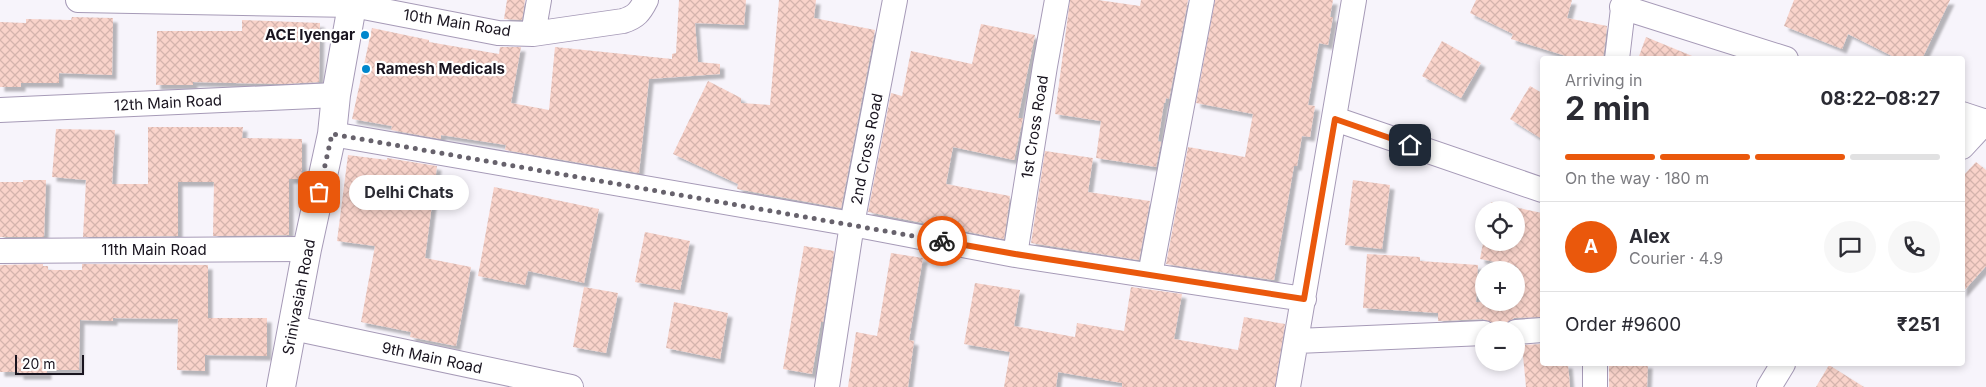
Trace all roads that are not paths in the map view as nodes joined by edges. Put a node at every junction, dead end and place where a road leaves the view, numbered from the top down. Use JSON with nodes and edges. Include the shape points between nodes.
{"nodes":[{"id":1,"x":78,"y":0,"type":"edge"},
{"id":2,"x":539,"y":0,"type":"edge"},
{"id":3,"x":646,"y":0,"type":"edge"},
{"id":4,"x":895,"y":0,"type":"edge"},
{"id":5,"x":1057,"y":0,"type":"edge"},
{"id":6,"x":1202,"y":0,"type":"edge"},
{"id":7,"x":1354,"y":0,"type":"edge"},
{"id":8,"x":353,"y":2,"type":"edge"},
{"id":9,"x":1623,"y":4,"type":"edge"},
{"id":10,"x":533,"y":34,"type":"junction"},
{"id":11,"x":1617,"y":56,"type":"edge"},
{"id":12,"x":1777,"y":56,"type":"edge"},
{"id":13,"x":336,"y":95,"type":"junction"},
{"id":14,"x":0,"y":110,"type":"edge"},
{"id":15,"x":1965,"y":115,"type":"edge"},
{"id":16,"x":1335,"y":119,"type":"junction"},
{"id":17,"x":1986,"y":121,"type":"edge"},
{"id":18,"x":332,"y":134,"type":"junction"},
{"id":19,"x":1965,"y":144,"type":"edge"},
{"id":20,"x":1540,"y":189,"type":"edge"},
{"id":21,"x":852,"y":224,"type":"junction"},
{"id":22,"x":307,"y":249,"type":"junction"},
{"id":23,"x":0,"y":251,"type":"edge"},
{"id":24,"x":1015,"y":254,"type":"junction"},
{"id":25,"x":1150,"y":275,"type":"junction"},
{"id":26,"x":1304,"y":299,"type":"junction"},
{"id":27,"x":293,"y":328,"type":"junction"},
{"id":28,"x":1540,"y":330,"type":"edge"},
{"id":29,"x":1525,"y":331,"type":"edge"},
{"id":30,"x":1475,"y":333,"type":"edge"},
{"id":31,"x":1297,"y":341,"type":"junction"},
{"id":32,"x":1595,"y":366,"type":"edge"},
{"id":33,"x":1782,"y":366,"type":"edge"},
{"id":34,"x":512,"y":382,"type":"edge"},
{"id":35,"x":281,"y":387,"type":"edge"},
{"id":36,"x":571,"y":387,"type":"edge"},
{"id":37,"x":827,"y":387,"type":"edge"},
{"id":38,"x":1288,"y":387,"type":"edge"},
{"id":39,"x":1595,"y":387,"type":"edge"},
{"id":40,"x":1769,"y":387,"type":"edge"}],
"edges":[{"from":1,"to":8,"type":"street","name":"10th Main Road"},
{"from":2,"to":10,"type":"street"},
{"from":3,"to":10,"type":"street","name":"10th Main Road","via":[[639,13],[623,21]]},
{"from":4,"to":21,"type":"street","name":"2nd Cross Road"},
{"from":5,"to":24,"type":"street","name":"1st Cross Road"},
{"from":6,"to":25,"type":"street"},
{"from":7,"to":16,"type":"street"},
{"from":8,"to":10,"type":"street","name":"10th Main Road","via":[[498,33]]},
{"from":8,"to":13,"type":"street","name":"Srinivasiah Road"},
{"from":9,"to":11,"type":"street"},
{"from":9,"to":12,"type":"street"},
{"from":13,"to":14,"type":"street","name":"12th Main Road"},
{"from":13,"to":18,"type":"street","name":"Srinivasiah Road"},
{"from":15,"to":17,"type":"street"},
{"from":16,"to":20,"type":"street"},
{"from":16,"to":26,"type":"street"},
{"from":17,"to":19,"type":"street"},
{"from":18,"to":21,"type":"street"},
{"from":18,"to":22,"type":"street","name":"Srinivasiah Road"},
{"from":21,"to":24,"type":"street"},
{"from":21,"to":37,"type":"street","name":"2nd Cross Road"},
{"from":22,"to":23,"type":"street","name":"11th Main Road"},
{"from":22,"to":27,"type":"street","name":"Srinivasiah Road"},
{"from":24,"to":25,"type":"street"},
{"from":25,"to":26,"type":"street"},
{"from":26,"to":31,"type":"street"},
{"from":27,"to":34,"type":"street","name":"9th Main Road"},
{"from":27,"to":35,"type":"street","name":"Srinivasiah Road"},
{"from":28,"to":29,"type":"street"},
{"from":30,"to":31,"type":"street"},
{"from":31,"to":38,"type":"street"},
{"from":32,"to":39,"type":"street"},
{"from":33,"to":40,"type":"street"},
{"from":34,"to":36,"type":"street","name":"9th Main Road"}]}
